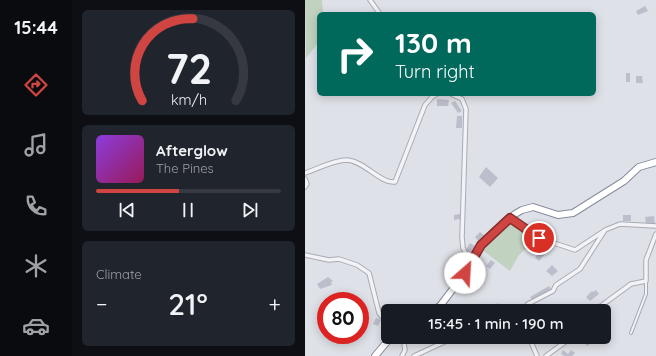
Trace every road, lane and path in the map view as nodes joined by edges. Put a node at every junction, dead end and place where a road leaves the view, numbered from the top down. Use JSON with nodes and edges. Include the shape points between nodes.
{"nodes":[{"id":1,"x":370,"y":0,"type":"edge"},
{"id":2,"x":379,"y":12,"type":"edge"},
{"id":3,"x":434,"y":96,"type":"edge"},
{"id":4,"x":455,"y":96,"type":"edge"},
{"id":5,"x":656,"y":162,"type":"edge"},
{"id":6,"x":305,"y":173,"type":"edge"},
{"id":7,"x":305,"y":179,"type":"edge"},
{"id":8,"x":305,"y":187,"type":"edge"},
{"id":9,"x":510,"y":218,"type":"junction"},
{"id":10,"x":656,"y":226,"type":"edge"},
{"id":11,"x":605,"y":230,"type":"junction"},
{"id":12,"x":656,"y":234,"type":"edge"},
{"id":13,"x":305,"y":255,"type":"edge"},
{"id":14,"x":472,"y":259,"type":"junction"},
{"id":15,"x":646,"y":281,"type":"junction"},
{"id":16,"x":442,"y":304,"type":"edge"},
{"id":17,"x":528,"y":304,"type":"edge"},
{"id":18,"x":604,"y":304,"type":"edge"},
{"id":19,"x":381,"y":316,"type":"edge"},
{"id":20,"x":631,"y":333,"type":"dead end"},
{"id":21,"x":385,"y":344,"type":"edge"},
{"id":22,"x":404,"y":344,"type":"edge"},
{"id":23,"x":440,"y":344,"type":"edge"},
{"id":24,"x":532,"y":344,"type":"edge"},
{"id":25,"x":562,"y":344,"type":"edge"},
{"id":26,"x":375,"y":356,"type":"edge"},
{"id":27,"x":402,"y":356,"type":"edge"},
{"id":28,"x":414,"y":356,"type":"edge"},
{"id":29,"x":537,"y":356,"type":"edge"},
{"id":30,"x":546,"y":356,"type":"edge"}],
"edges":[{"from":1,"to":2,"type":"street"},
{"from":3,"to":6,"type":"street","via":[[425,105],[395,182],[388,181],[348,160],[334,162]]},
{"from":4,"to":14,"type":"street","via":[[462,99],[466,109],[462,237],[465,254]]},
{"from":5,"to":9,"type":"highway","via":[[639,167],[624,181],[573,213],[559,215],[528,208]]},
{"from":7,"to":8,"type":"street"},
{"from":9,"to":11,"type":"street","via":[[539,238],[575,250]]},
{"from":9,"to":14,"type":"highway","via":[[481,245]]},
{"from":10,"to":11,"type":"street","via":[[620,224]]},
{"from":11,"to":17,"type":"street","via":[[580,269],[556,285],[553,291]]},
{"from":12,"to":15,"type":"street","via":[[646,260]]},
{"from":13,"to":19,"type":"street","via":[[329,260],[339,259],[369,273]]},
{"from":14,"to":16,"type":"highway","via":[[465,273]]},
{"from":15,"to":18,"type":"street","via":[[631,284]]},
{"from":15,"to":20,"type":"lane","via":[[646,294]]},
{"from":21,"to":26,"type":"highway"},
{"from":22,"to":27,"type":"street"},
{"from":23,"to":28,"type":"street"},
{"from":24,"to":29,"type":"street"},
{"from":25,"to":30,"type":"street"}]}
